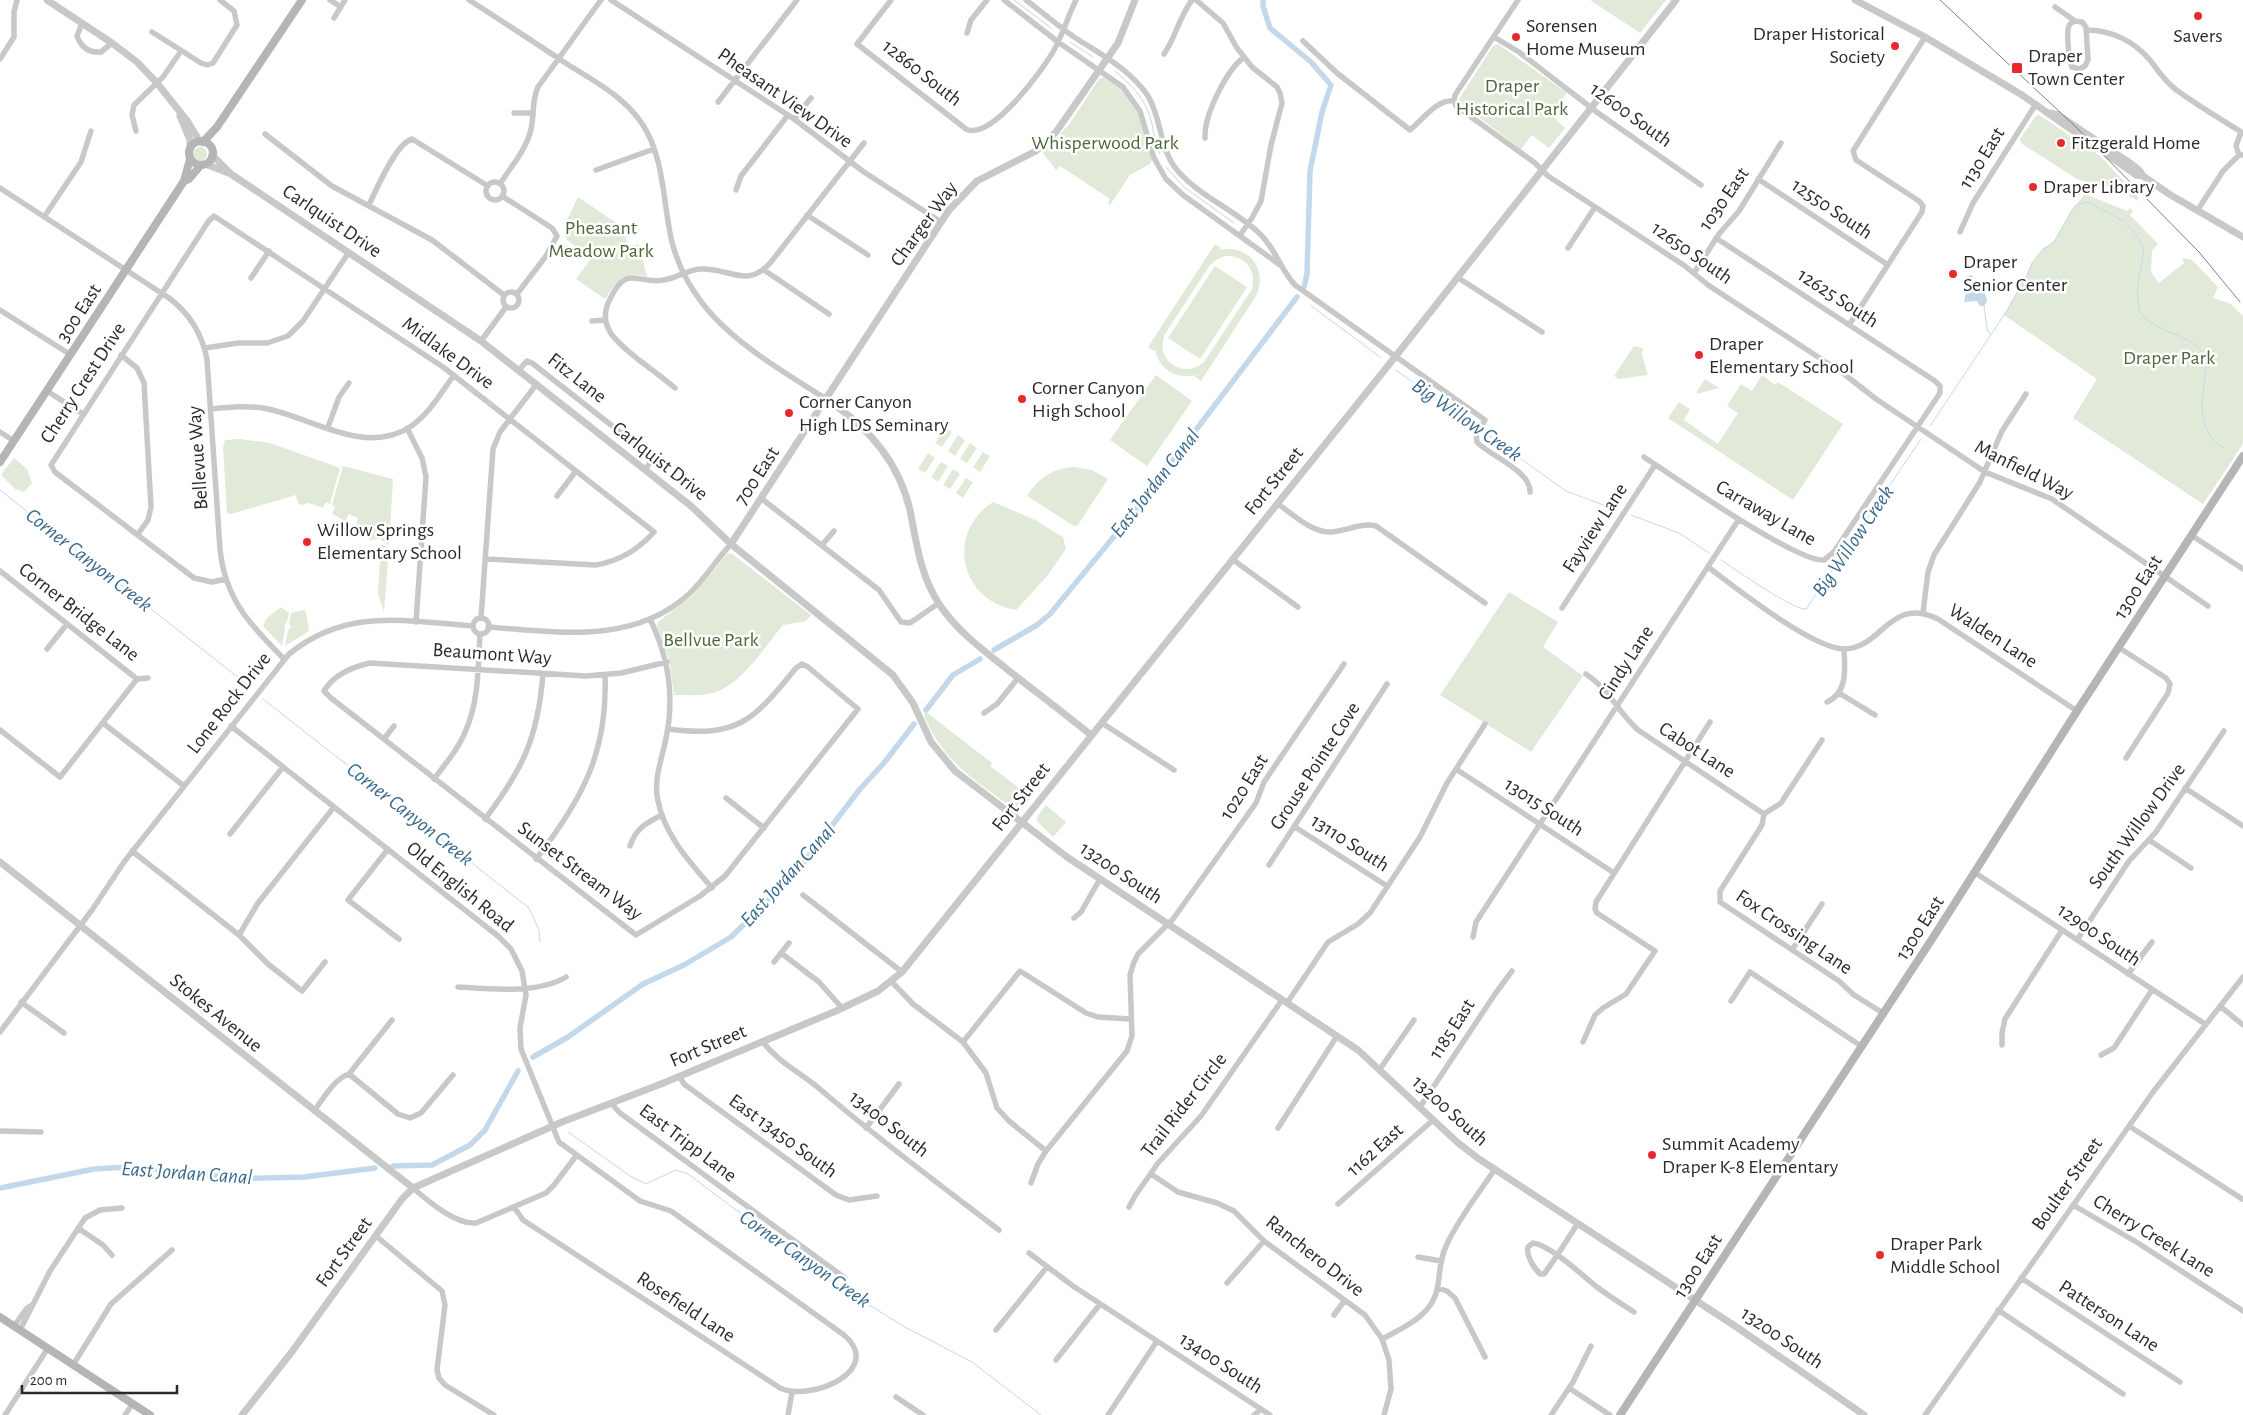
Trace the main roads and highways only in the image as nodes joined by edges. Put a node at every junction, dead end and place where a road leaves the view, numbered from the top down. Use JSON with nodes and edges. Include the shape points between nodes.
{"nodes":[{"id":1,"x":302,"y":0,"type":"edge"},
{"id":2,"x":217,"y":127,"type":"junction"},
{"id":3,"x":201,"y":142,"type":"junction"},
{"id":4,"x":212,"y":152,"type":"junction"},
{"id":5,"x":190,"y":159,"type":"junction"},
{"id":6,"x":203,"y":165,"type":"junction"},
{"id":7,"x":184,"y":181,"type":"junction"},
{"id":8,"x":2243,"y":456,"type":"edge"},
{"id":9,"x":0,"y":462,"type":"edge"},
{"id":10,"x":0,"y":1317,"type":"edge"},
{"id":11,"x":150,"y":1415,"type":"edge"},
{"id":12,"x":1620,"y":1415,"type":"edge"}],
"edges":[{"from":1,"to":2,"type":"main road"},
{"from":2,"to":3,"type":"main road"},
{"from":2,"to":4,"type":"main road"},
{"from":3,"to":4,"type":"main road"},
{"from":3,"to":5,"type":"main road","via":[[190,148]]},
{"from":4,"to":6,"type":"main road"},
{"from":5,"to":6,"type":"main road","via":[[194,164]]},
{"from":5,"to":7,"type":"main road","name":"300 East"},
{"from":6,"to":7,"type":"main road","name":"300 East"},
{"from":7,"to":9,"type":"main road","name":"300 East"},
{"from":8,"to":12,"type":"main road","name":"1300 East"},
{"from":10,"to":11,"type":"main road"}]}
